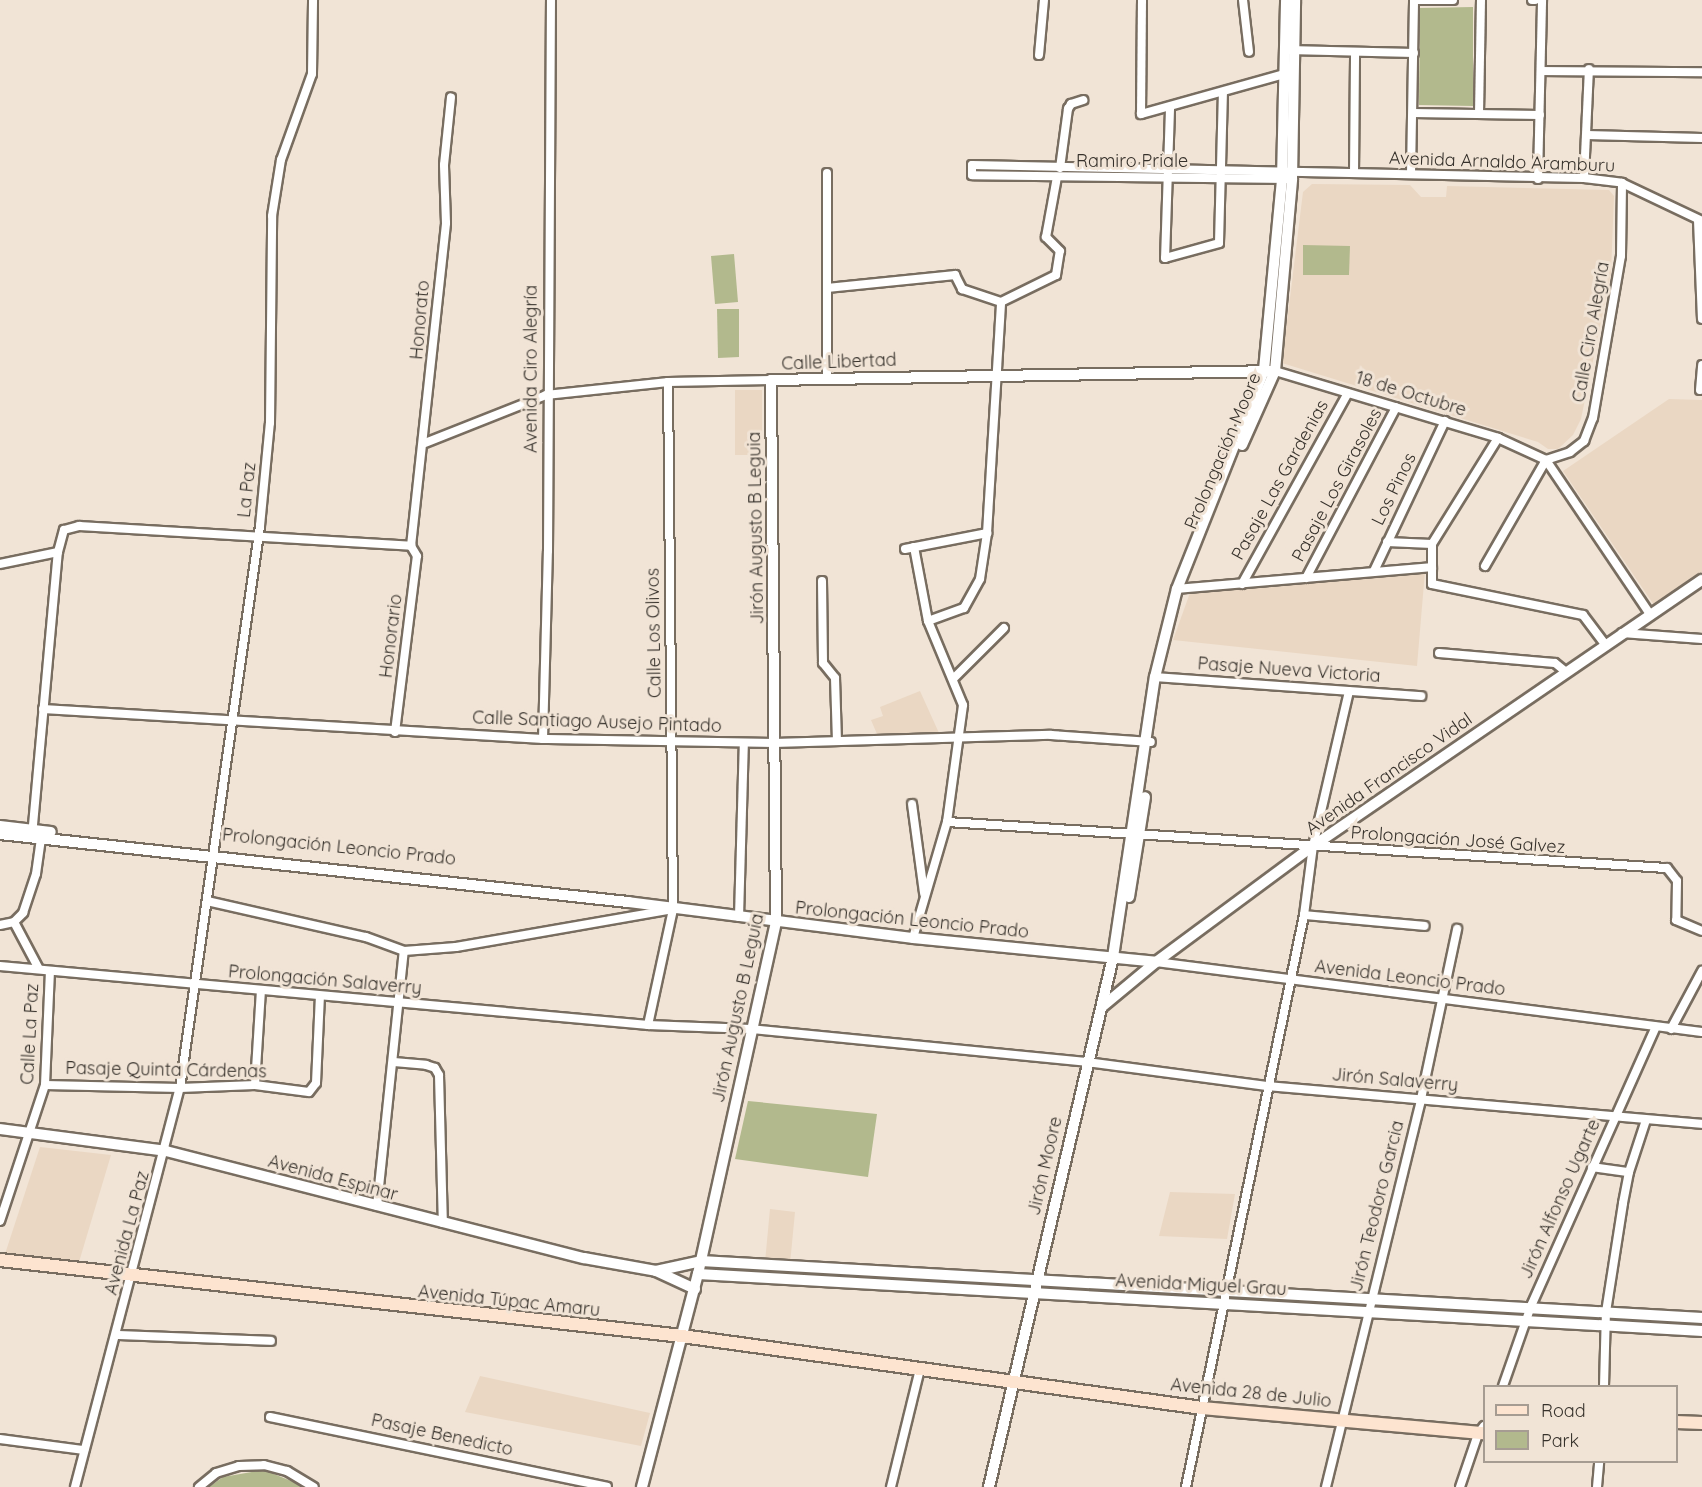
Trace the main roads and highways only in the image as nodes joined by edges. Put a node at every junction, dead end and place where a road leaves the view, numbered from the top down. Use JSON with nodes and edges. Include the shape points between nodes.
{"nodes":[{"id":1,"x":0,"y":1260,"type":"edge"},
{"id":2,"x":1014,"y":1383,"type":"joint"},
{"id":3,"x":1678,"y":1422,"type":"edge"},
{"id":4,"x":1702,"y":1423,"type":"edge"},
{"id":5,"x":1482,"y":1431,"type":"edge"}],
"edges":[{"from":1,"to":2,"type":"main road","name":"Avenida Túpac Amaru","via":[[133,1278],[682,1336]]},
{"from":2,"to":5,"type":"main road","name":"Avenida 28 de Julio","via":[[1202,1408]]},
{"from":3,"to":4,"type":"main road"}]}
